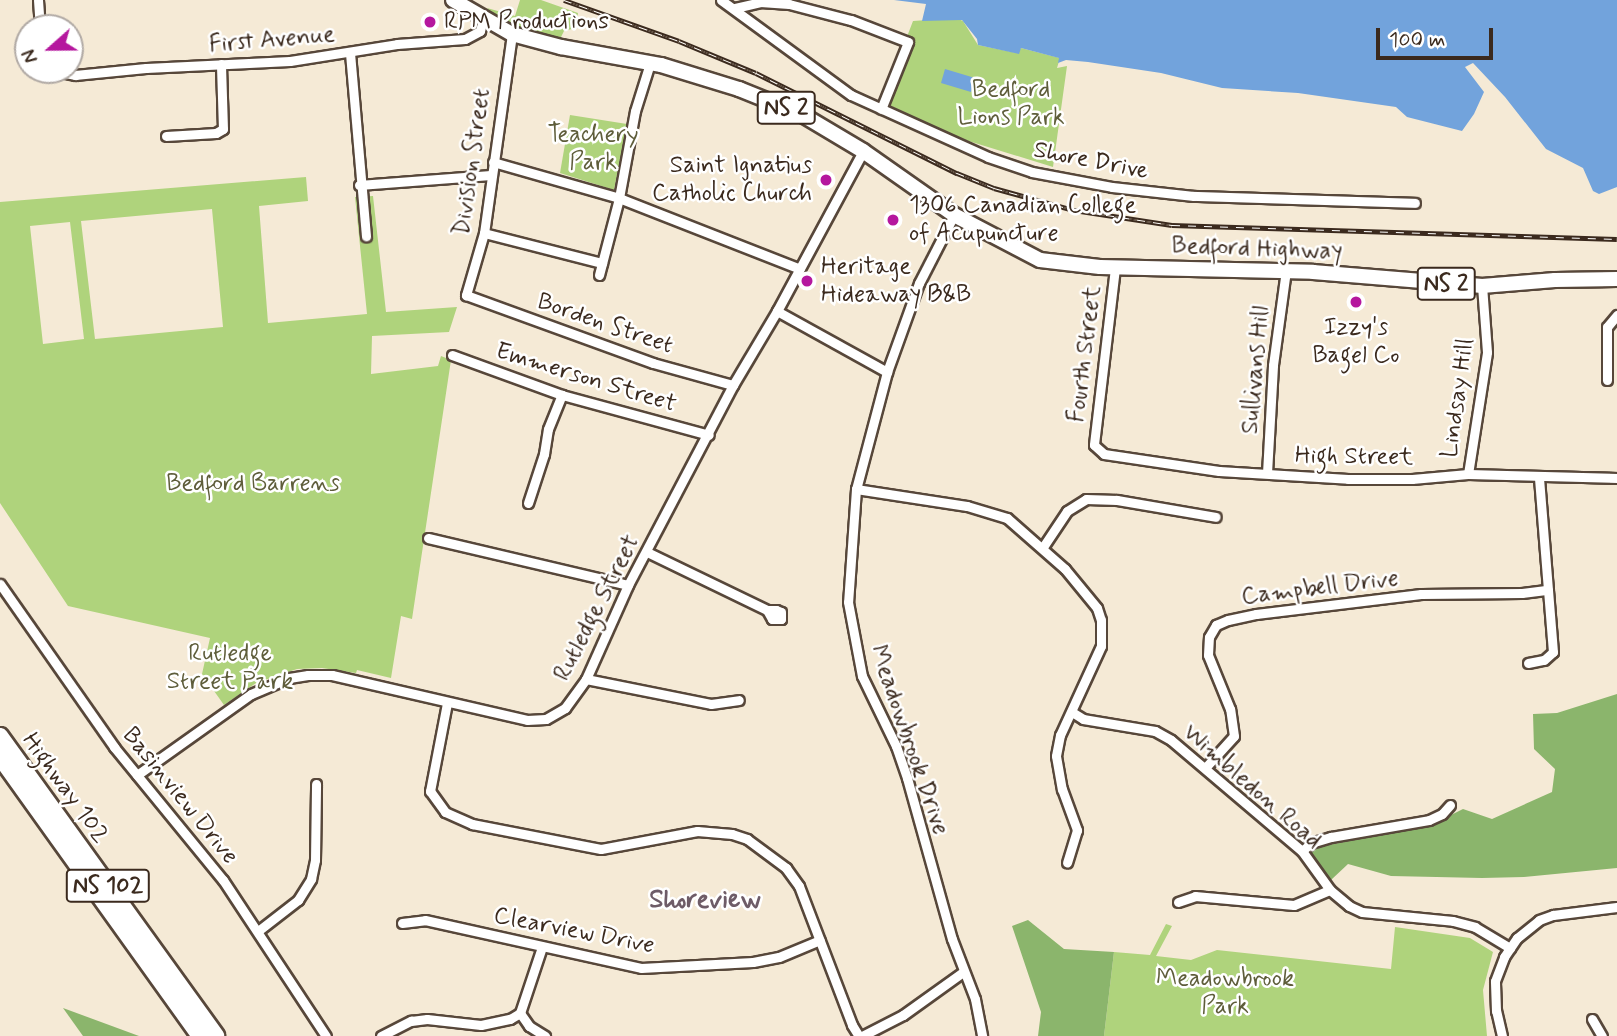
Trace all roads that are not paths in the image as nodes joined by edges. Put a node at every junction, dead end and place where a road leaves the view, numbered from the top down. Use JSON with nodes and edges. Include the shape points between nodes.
{"nodes":[{"id":1,"x":453,"y":0,"type":"edge"},
{"id":2,"x":721,"y":0,"type":"edge"},
{"id":3,"x":735,"y":8,"type":"junction"},
{"id":4,"x":483,"y":19,"type":"junction"},
{"id":5,"x":512,"y":34,"type":"junction"},
{"id":6,"x":350,"y":52,"type":"junction"},
{"id":7,"x":650,"y":63,"type":"junction"},
{"id":8,"x":221,"y":64,"type":"junction"},
{"id":9,"x":84,"y":74,"type":"edge"},
{"id":10,"x":881,"y":109,"type":"junction"},
{"id":11,"x":166,"y":136,"type":"dead end"},
{"id":12,"x":863,"y":150,"type":"junction"},
{"id":13,"x":493,"y":162,"type":"junction"},
{"id":14,"x":491,"y":175,"type":"junction"},
{"id":15,"x":359,"y":185,"type":"junction"},
{"id":16,"x":619,"y":198,"type":"junction"},
{"id":17,"x":1415,"y":203,"type":"dead end"},
{"id":18,"x":954,"y":215,"type":"junction"},
{"id":19,"x":484,"y":233,"type":"junction"},
{"id":20,"x":366,"y":236,"type":"dead end"},
{"id":21,"x":602,"y":263,"type":"junction"},
{"id":22,"x":1115,"y":268,"type":"junction"},
{"id":23,"x":800,"y":269,"type":"junction"},
{"id":24,"x":1286,"y":270,"type":"junction"},
{"id":25,"x":599,"y":275,"type":"dead end"},
{"id":26,"x":1617,"y":279,"type":"edge"},
{"id":27,"x":1482,"y":286,"type":"junction"},
{"id":28,"x":466,"y":295,"type":"joint"},
{"id":29,"x":777,"y":311,"type":"junction"},
{"id":30,"x":1617,"y":315,"type":"edge"},
{"id":31,"x":452,"y":355,"type":"dead end"},
{"id":32,"x":887,"y":372,"type":"junction"},
{"id":33,"x":1607,"y":380,"type":"dead end"},
{"id":34,"x":733,"y":385,"type":"junction"},
{"id":35,"x":562,"y":395,"type":"junction"},
{"id":36,"x":709,"y":435,"type":"junction"},
{"id":37,"x":1094,"y":445,"type":"joint"},
{"id":38,"x":1267,"y":473,"type":"junction"},
{"id":39,"x":1468,"y":474,"type":"junction"},
{"id":40,"x":1539,"y":477,"type":"junction"},
{"id":41,"x":1617,"y":478,"type":"edge"},
{"id":42,"x":856,"y":489,"type":"junction"},
{"id":43,"x":528,"y":503,"type":"dead end"},
{"id":44,"x":1216,"y":517,"type":"dead end"},
{"id":45,"x":428,"y":538,"type":"dead end"},
{"id":46,"x":1043,"y":547,"type":"junction"},
{"id":47,"x":647,"y":552,"type":"junction"},
{"id":48,"x":0,"y":584,"type":"edge"},
{"id":49,"x":628,"y":585,"type":"junction"},
{"id":50,"x":1548,"y":590,"type":"junction"},
{"id":51,"x":767,"y":610,"type":"dead end"},
{"id":52,"x":1528,"y":663,"type":"dead end"},
{"id":53,"x":586,"y":679,"type":"junction"},
{"id":54,"x":739,"y":700,"type":"dead end"},
{"id":55,"x":447,"y":703,"type":"junction"},
{"id":56,"x":1072,"y":712,"type":"junction"},
{"id":57,"x":0,"y":736,"type":"edge"},
{"id":58,"x":0,"y":757,"type":"edge"},
{"id":59,"x":1205,"y":768,"type":"junction"},
{"id":60,"x":137,"y":775,"type":"junction"},
{"id":61,"x":316,"y":784,"type":"dead end"},
{"id":62,"x":1450,"y":805,"type":"dead end"},
{"id":63,"x":1302,"y":851,"type":"junction"},
{"id":64,"x":1067,"y":863,"type":"dead end"},
{"id":65,"x":1330,"y":890,"type":"junction"},
{"id":66,"x":1178,"y":902,"type":"dead end"},
{"id":67,"x":1617,"y":907,"type":"edge"},
{"id":68,"x":402,"y":923,"type":"dead end"},
{"id":69,"x":258,"y":931,"type":"junction"},
{"id":70,"x":820,"y":940,"type":"junction"},
{"id":71,"x":542,"y":947,"type":"junction"},
{"id":72,"x":1510,"y":948,"type":"junction"},
{"id":73,"x":963,"y":972,"type":"junction"},
{"id":74,"x":520,"y":1013,"type":"junction"},
{"id":75,"x":1592,"y":1019,"type":"dead end"},
{"id":76,"x":200,"y":1036,"type":"edge"},
{"id":77,"x":216,"y":1036,"type":"edge"},
{"id":78,"x":326,"y":1036,"type":"edge"},
{"id":79,"x":381,"y":1036,"type":"edge"},
{"id":80,"x":545,"y":1036,"type":"edge"},
{"id":81,"x":861,"y":1036,"type":"edge"},
{"id":82,"x":982,"y":1036,"type":"edge"},
{"id":83,"x":1502,"y":1036,"type":"edge"},
{"id":84,"x":1602,"y":1036,"type":"edge"}],
"edges":[{"from":1,"to":4,"type":"main road","name":"Bedford Highway","number":"NS 2"},
{"from":2,"to":3,"type":"street","name":"Shore Drive"},
{"from":3,"to":10,"type":"street","name":"Shore Drive","via":[[851,95]]},
{"from":3,"to":10,"type":"street","via":[[760,2],[789,4],[851,20],[908,42]]},
{"from":4,"to":5,"type":"main road","name":"Bedford Highway","number":"NS 2"},
{"from":4,"to":6,"type":"street","name":"First Avenue","via":[[480,31],[465,39]]},
{"from":5,"to":7,"type":"main road","name":"Bedford Highway","number":"NS 2"},
{"from":5,"to":13,"type":"street","name":"Division Street"},
{"from":6,"to":8,"type":"street","name":"First Avenue"},
{"from":6,"to":15,"type":"street"},
{"from":7,"to":12,"type":"main road","name":"Bedford Highway","number":"NS 2","via":[[718,82],[801,114]]},
{"from":7,"to":16,"type":"street","via":[[635,111]]},
{"from":8,"to":9,"type":"street","name":"First Avenue"},
{"from":8,"to":11,"type":"street","via":[[223,129]]},
{"from":10,"to":17,"type":"street","name":"Shore Drive","via":[[1032,172],[1112,187],[1194,196]]},
{"from":12,"to":18,"type":"main road","name":"Bedford Highway","number":"NS 2"},
{"from":12,"to":23,"type":"street","name":"Rutledge Street"},
{"from":13,"to":14,"type":"street","name":"Division Street"},
{"from":13,"to":16,"type":"street"},
{"from":14,"to":15,"type":"street"},
{"from":14,"to":19,"type":"street","name":"Division Street"},
{"from":15,"to":20,"type":"street"},
{"from":16,"to":21,"type":"street"},
{"from":16,"to":23,"type":"street"},
{"from":18,"to":22,"type":"main road","name":"Bedford Highway","number":"NS 2","via":[[1040,260]]},
{"from":18,"to":32,"type":"street","name":"Meadowbrook Drive","via":[[919,283]]},
{"from":19,"to":21,"type":"street"},
{"from":19,"to":28,"type":"street","name":"Division Street"},
{"from":21,"to":25,"type":"street"},
{"from":22,"to":24,"type":"main road","name":"Bedford Highway","number":"NS 2"},
{"from":22,"to":37,"type":"street","name":"Fourth Street"},
{"from":23,"to":29,"type":"street","name":"Rutledge Street"},
{"from":24,"to":27,"type":"main road","name":"Bedford Highway","number":"NS 2"},
{"from":24,"to":38,"type":"street","name":"Sullivans Hill","via":[[1273,365]]},
{"from":26,"to":27,"type":"main road","name":"Bedford Highway","number":"NS 2"},
{"from":27,"to":39,"type":"street","name":"Lindsay Hill","via":[[1487,352]]},
{"from":28,"to":34,"type":"street","name":"Borden Street","via":[[653,363]]},
{"from":29,"to":32,"type":"street"},
{"from":29,"to":34,"type":"street","name":"Rutledge Street"},
{"from":30,"to":33,"type":"street","via":[[1607,327]]},
{"from":31,"to":35,"type":"street","name":"Emmerson Street"},
{"from":32,"to":42,"type":"street","name":"Meadowbrook Drive"},
{"from":34,"to":36,"type":"street","name":"Rutledge Street"},
{"from":35,"to":36,"type":"street","name":"Emmerson Street"},
{"from":35,"to":43,"type":"street"},
{"from":36,"to":47,"type":"street","name":"Rutledge Street"},
{"from":37,"to":38,"type":"street","name":"High Street","via":[[1104,454],[1158,463]]},
{"from":38,"to":39,"type":"street","name":"High Street","via":[[1348,480]]},
{"from":39,"to":40,"type":"street","name":"High Street"},
{"from":40,"to":41,"type":"street","name":"High Street"},
{"from":40,"to":50,"type":"street"},
{"from":42,"to":46,"type":"street","via":[[990,511],[1007,518]]},
{"from":42,"to":73,"type":"street","name":"Meadowbrook Drive","via":[[848,602],[854,644],[862,676],[907,778]]},
{"from":44,"to":46,"type":"street","via":[[1086,499],[1066,511]]},
{"from":45,"to":49,"type":"street"},
{"from":46,"to":56,"type":"street","via":[[1087,593],[1101,620],[1097,658]]},
{"from":47,"to":49,"type":"street","name":"Rutledge Street"},
{"from":47,"to":51,"type":"street"},
{"from":48,"to":60,"type":"street","name":"Basinview Drive","via":[[70,688]]},
{"from":49,"to":53,"type":"street","name":"Rutledge Street"},
{"from":50,"to":52,"type":"street","via":[[1553,652],[1544,660]]},
{"from":50,"to":59,"type":"street","name":"Campbell Drive","via":[[1422,594],[1256,614],[1216,625],[1209,637],[1208,655],[1230,709],[1234,736]]},
{"from":53,"to":54,"type":"street","via":[[711,704]]},
{"from":53,"to":55,"type":"street","name":"Rutledge Street","via":[[565,708],[546,719],[527,720]]},
{"from":55,"to":60,"type":"street","name":"Rutledge Street","via":[[332,675],[289,678],[251,694]]},
{"from":55,"to":70,"type":"street","via":[[430,791],[445,812],[472,824],[581,847],[618,848],[697,831],[747,839],[786,869],[799,886]]},
{"from":56,"to":59,"type":"street","name":"Wimbledon Road","via":[[1083,719],[1155,732]]},
{"from":56,"to":64,"type":"street","via":[[1056,756],[1077,830]]},
{"from":57,"to":77,"type":"highway","name":"Highway 102","number":"NS 102"},
{"from":58,"to":76,"type":"highway","name":"Highway 102","number":"NS 102"},
{"from":59,"to":63,"type":"street","name":"Wimbledon Road"},
{"from":60,"to":69,"type":"street","name":"Basinview Drive","via":[[223,880]]},
{"from":61,"to":69,"type":"street","via":[[311,879],[298,900]]},
{"from":62,"to":63,"type":"street","via":[[1429,820],[1331,837]]},
{"from":63,"to":65,"type":"street","name":"Wimbledon Road"},
{"from":65,"to":66,"type":"street","via":[[1294,905],[1195,896]]},
{"from":65,"to":72,"type":"street","name":"Wimbledon Road","via":[[1362,912],[1452,921]]},
{"from":67,"to":72,"type":"street","via":[[1546,918],[1525,930]]},
{"from":68,"to":71,"type":"street","name":"Clearview Drive","via":[[425,920]]},
{"from":69,"to":78,"type":"street","name":"Basinview Drive"},
{"from":70,"to":71,"type":"street","name":"Clearview Drive","via":[[753,962],[641,968]]},
{"from":70,"to":81,"type":"street","via":[[852,1025]]},
{"from":71,"to":74,"type":"street"},
{"from":72,"to":83,"type":"street","via":[[1495,981]]},
{"from":73,"to":81,"type":"street","via":[[903,1015]]},
{"from":73,"to":82,"type":"street","name":"Meadowbrook Drive","via":[[975,999]]},
{"from":74,"to":79,"type":"street","via":[[494,1024],[427,1018]]},
{"from":74,"to":80,"type":"street"},
{"from":75,"to":84,"type":"street"}]}
